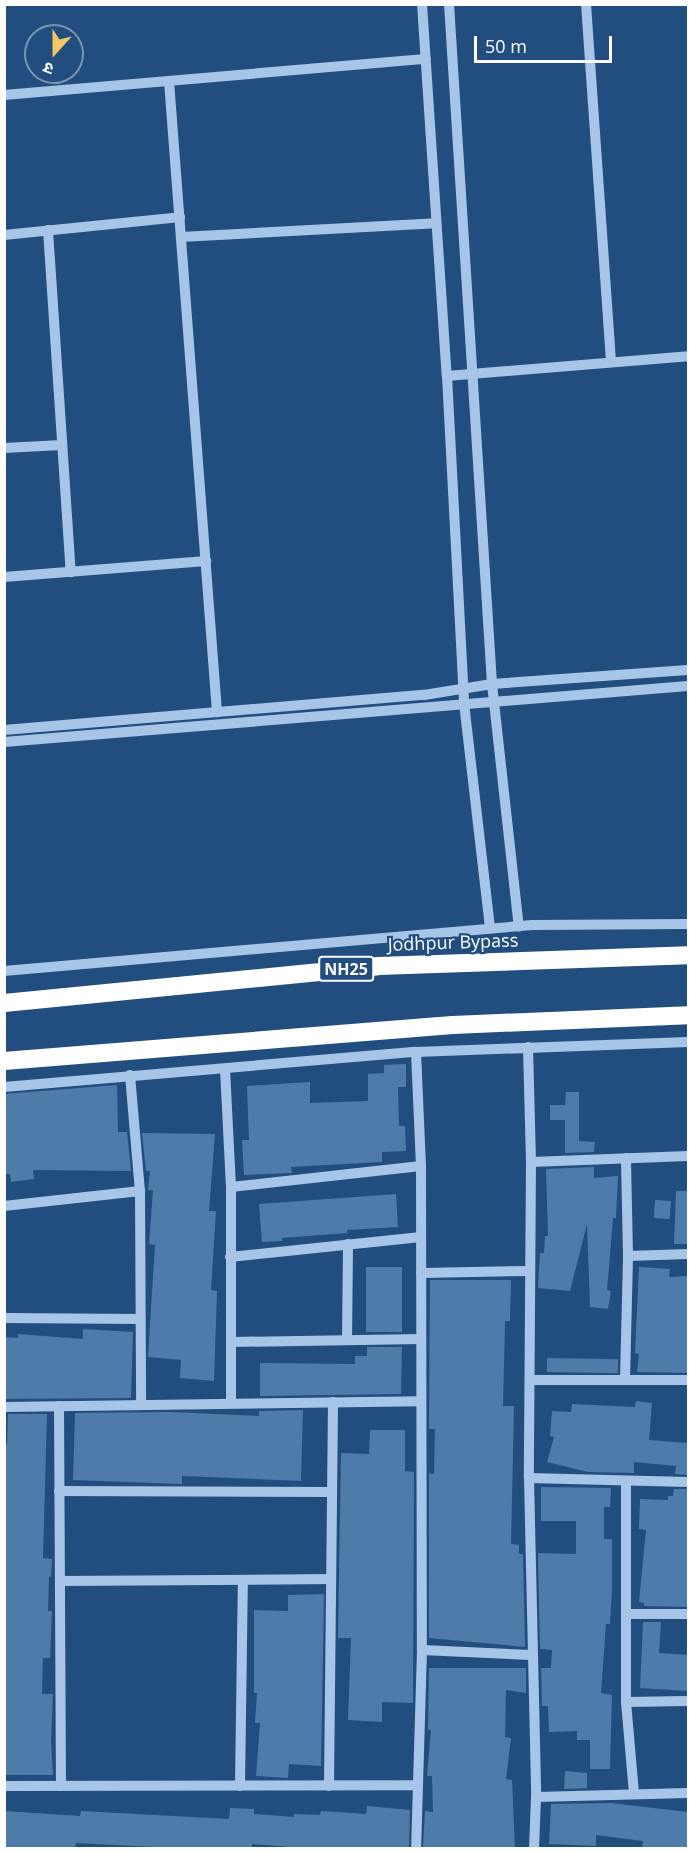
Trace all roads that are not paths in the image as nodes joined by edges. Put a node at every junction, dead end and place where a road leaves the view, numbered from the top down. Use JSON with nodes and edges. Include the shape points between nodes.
{"nodes":[{"id":1,"x":422,"y":4,"type":"edge"},
{"id":2,"x":449,"y":4,"type":"edge"},
{"id":3,"x":585,"y":4,"type":"edge"},
{"id":4,"x":425,"y":59,"type":"junction"},
{"id":5,"x":170,"y":81,"type":"junction"},
{"id":6,"x":4,"y":95,"type":"edge"},
{"id":7,"x":180,"y":217,"type":"junction"},
{"id":8,"x":436,"y":223,"type":"junction"},
{"id":9,"x":48,"y":230,"type":"junction"},
{"id":10,"x":4,"y":235,"type":"edge"},
{"id":11,"x":181,"y":237,"type":"junction"},
{"id":12,"x":688,"y":356,"type":"edge"},
{"id":13,"x":611,"y":362,"type":"junction"},
{"id":14,"x":471,"y":374,"type":"junction"},
{"id":15,"x":447,"y":376,"type":"junction"},
{"id":16,"x":62,"y":445,"type":"junction"},
{"id":17,"x":4,"y":448,"type":"edge"},
{"id":18,"x":206,"y":561,"type":"junction"},
{"id":19,"x":71,"y":572,"type":"junction"},
{"id":20,"x":4,"y":577,"type":"edge"},
{"id":21,"x":688,"y":670,"type":"edge"},
{"id":22,"x":492,"y":684,"type":"junction"},
{"id":23,"x":688,"y":686,"type":"edge"},
{"id":24,"x":464,"y":687,"type":"junction"},
{"id":25,"x":493,"y":701,"type":"junction"},
{"id":26,"x":464,"y":704,"type":"junction"},
{"id":27,"x":217,"y":712,"type":"junction"},
{"id":28,"x":4,"y":730,"type":"edge"},
{"id":29,"x":4,"y":742,"type":"edge"},
{"id":30,"x":688,"y":924,"type":"edge"},
{"id":31,"x":519,"y":927,"type":"junction"},
{"id":32,"x":490,"y":929,"type":"junction"},
{"id":33,"x":688,"y":955,"type":"edge"},
{"id":34,"x":4,"y":971,"type":"edge"},
{"id":35,"x":4,"y":1003,"type":"edge"},
{"id":36,"x":688,"y":1015,"type":"edge"},
{"id":37,"x":688,"y":1042,"type":"edge"},
{"id":38,"x":528,"y":1047,"type":"junction"},
{"id":39,"x":416,"y":1052,"type":"junction"},
{"id":40,"x":4,"y":1061,"type":"edge"},
{"id":41,"x":225,"y":1070,"type":"junction"},
{"id":42,"x":130,"y":1075,"type":"junction"},
{"id":43,"x":4,"y":1087,"type":"edge"},
{"id":44,"x":688,"y":1156,"type":"edge"},
{"id":45,"x":626,"y":1158,"type":"junction"},
{"id":46,"x":531,"y":1162,"type":"junction"},
{"id":47,"x":421,"y":1166,"type":"junction"},
{"id":48,"x":231,"y":1187,"type":"junction"},
{"id":49,"x":140,"y":1191,"type":"junction"},
{"id":50,"x":4,"y":1206,"type":"edge"},
{"id":51,"x":421,"y":1237,"type":"junction"},
{"id":52,"x":348,"y":1244,"type":"junction"},
{"id":53,"x":688,"y":1254,"type":"edge"},
{"id":54,"x":628,"y":1256,"type":"junction"},
{"id":55,"x":231,"y":1257,"type":"junction"},
{"id":56,"x":530,"y":1271,"type":"junction"},
{"id":57,"x":421,"y":1273,"type":"junction"},
{"id":58,"x":4,"y":1318,"type":"edge"},
{"id":59,"x":140,"y":1319,"type":"junction"},
{"id":60,"x":421,"y":1339,"type":"junction"},
{"id":61,"x":347,"y":1340,"type":"junction"},
{"id":62,"x":231,"y":1342,"type":"junction"},
{"id":63,"x":531,"y":1380,"type":"junction"},
{"id":64,"x":625,"y":1380,"type":"junction"},
{"id":65,"x":688,"y":1380,"type":"edge"},
{"id":66,"x":420,"y":1401,"type":"junction"},
{"id":67,"x":333,"y":1402,"type":"junction"},
{"id":68,"x":231,"y":1403,"type":"junction"},
{"id":69,"x":141,"y":1405,"type":"junction"},
{"id":70,"x":59,"y":1406,"type":"junction"},
{"id":71,"x":4,"y":1407,"type":"edge"},
{"id":72,"x":529,"y":1478,"type":"junction"},
{"id":73,"x":626,"y":1481,"type":"junction"},
{"id":74,"x":688,"y":1482,"type":"edge"},
{"id":75,"x":59,"y":1491,"type":"junction"},
{"id":76,"x":332,"y":1492,"type":"junction"},
{"id":77,"x":331,"y":1579,"type":"junction"},
{"id":78,"x":243,"y":1580,"type":"junction"},
{"id":79,"x":60,"y":1581,"type":"junction"},
{"id":80,"x":627,"y":1614,"type":"junction"},
{"id":81,"x":688,"y":1614,"type":"edge"},
{"id":82,"x":422,"y":1650,"type":"junction"},
{"id":83,"x":531,"y":1655,"type":"junction"},
{"id":84,"x":688,"y":1701,"type":"edge"},
{"id":85,"x":626,"y":1702,"type":"junction"},
{"id":86,"x":417,"y":1785,"type":"junction"},
{"id":87,"x":4,"y":1786,"type":"edge"},
{"id":88,"x":61,"y":1786,"type":"junction"},
{"id":89,"x":240,"y":1786,"type":"junction"},
{"id":90,"x":329,"y":1786,"type":"junction"},
{"id":91,"x":688,"y":1792,"type":"edge"},
{"id":92,"x":634,"y":1793,"type":"junction"},
{"id":93,"x":536,"y":1797,"type":"junction"},
{"id":94,"x":416,"y":1848,"type":"edge"},
{"id":95,"x":534,"y":1848,"type":"edge"}],
"edges":[{"from":1,"to":4,"type":"street"},
{"from":2,"to":14,"type":"street"},
{"from":3,"to":13,"type":"street"},
{"from":4,"to":5,"type":"street"},
{"from":4,"to":8,"type":"street"},
{"from":5,"to":6,"type":"street"},
{"from":5,"to":7,"type":"street"},
{"from":7,"to":9,"type":"street"},
{"from":7,"to":11,"type":"street"},
{"from":8,"to":11,"type":"street"},
{"from":8,"to":15,"type":"street"},
{"from":9,"to":10,"type":"street"},
{"from":9,"to":16,"type":"street"},
{"from":11,"to":18,"type":"street"},
{"from":12,"to":13,"type":"street"},
{"from":13,"to":14,"type":"street"},
{"from":14,"to":15,"type":"street"},
{"from":14,"to":22,"type":"street"},
{"from":15,"to":24,"type":"street"},
{"from":16,"to":17,"type":"street"},
{"from":16,"to":19,"type":"street"},
{"from":18,"to":19,"type":"street"},
{"from":18,"to":27,"type":"street"},
{"from":19,"to":20,"type":"street"},
{"from":21,"to":22,"type":"street"},
{"from":22,"to":24,"type":"street"},
{"from":22,"to":25,"type":"street"},
{"from":23,"to":25,"type":"street"},
{"from":24,"to":26,"type":"street"},
{"from":24,"to":27,"type":"street","via":[[424,695]]},
{"from":25,"to":26,"type":"street"},
{"from":25,"to":31,"type":"street"},
{"from":26,"to":29,"type":"street"},
{"from":26,"to":32,"type":"street"},
{"from":27,"to":28,"type":"street"},
{"from":30,"to":31,"type":"street"},
{"from":31,"to":32,"type":"street"},
{"from":32,"to":34,"type":"street"},
{"from":33,"to":35,"type":"highway","name":"Jodhpur Bypass","number":"NH25","via":[[378,966]]},
{"from":36,"to":40,"type":"highway","via":[[453,1025]]},
{"from":37,"to":38,"type":"street"},
{"from":38,"to":39,"type":"street"},
{"from":38,"to":46,"type":"street"},
{"from":39,"to":41,"type":"street"},
{"from":39,"to":47,"type":"street"},
{"from":41,"to":42,"type":"street"},
{"from":41,"to":48,"type":"street"},
{"from":42,"to":43,"type":"street"},
{"from":42,"to":49,"type":"street"},
{"from":44,"to":45,"type":"street"},
{"from":45,"to":46,"type":"street"},
{"from":45,"to":54,"type":"street"},
{"from":46,"to":56,"type":"street"},
{"from":47,"to":48,"type":"street"},
{"from":47,"to":51,"type":"street"},
{"from":48,"to":55,"type":"street"},
{"from":49,"to":50,"type":"street"},
{"from":49,"to":59,"type":"street"},
{"from":51,"to":52,"type":"street"},
{"from":51,"to":57,"type":"street"},
{"from":52,"to":55,"type":"street"},
{"from":52,"to":61,"type":"street"},
{"from":53,"to":54,"type":"street"},
{"from":54,"to":64,"type":"street"},
{"from":55,"to":62,"type":"street"},
{"from":56,"to":57,"type":"street"},
{"from":56,"to":63,"type":"street"},
{"from":57,"to":60,"type":"street"},
{"from":58,"to":59,"type":"street"},
{"from":59,"to":69,"type":"street"},
{"from":60,"to":61,"type":"street"},
{"from":60,"to":66,"type":"street"},
{"from":61,"to":62,"type":"street"},
{"from":62,"to":68,"type":"street"},
{"from":63,"to":64,"type":"street"},
{"from":63,"to":72,"type":"street"},
{"from":64,"to":65,"type":"street"},
{"from":66,"to":67,"type":"street"},
{"from":66,"to":82,"type":"street"},
{"from":67,"to":68,"type":"street"},
{"from":67,"to":76,"type":"street"},
{"from":68,"to":69,"type":"street"},
{"from":69,"to":70,"type":"street"},
{"from":70,"to":71,"type":"street"},
{"from":70,"to":75,"type":"street"},
{"from":72,"to":73,"type":"street"},
{"from":72,"to":83,"type":"street"},
{"from":73,"to":74,"type":"street"},
{"from":73,"to":80,"type":"street"},
{"from":75,"to":76,"type":"street"},
{"from":75,"to":79,"type":"street"},
{"from":76,"to":77,"type":"street"},
{"from":77,"to":78,"type":"street"},
{"from":77,"to":90,"type":"street"},
{"from":78,"to":79,"type":"street"},
{"from":78,"to":89,"type":"street"},
{"from":79,"to":88,"type":"street"},
{"from":80,"to":81,"type":"street"},
{"from":80,"to":85,"type":"street"},
{"from":82,"to":83,"type":"street"},
{"from":82,"to":86,"type":"street"},
{"from":83,"to":93,"type":"street"},
{"from":84,"to":85,"type":"street"},
{"from":85,"to":92,"type":"street"},
{"from":86,"to":90,"type":"street"},
{"from":86,"to":94,"type":"street"},
{"from":87,"to":88,"type":"street"},
{"from":88,"to":89,"type":"street"},
{"from":89,"to":90,"type":"street"},
{"from":91,"to":92,"type":"street"},
{"from":92,"to":93,"type":"street"},
{"from":93,"to":95,"type":"street"}]}
